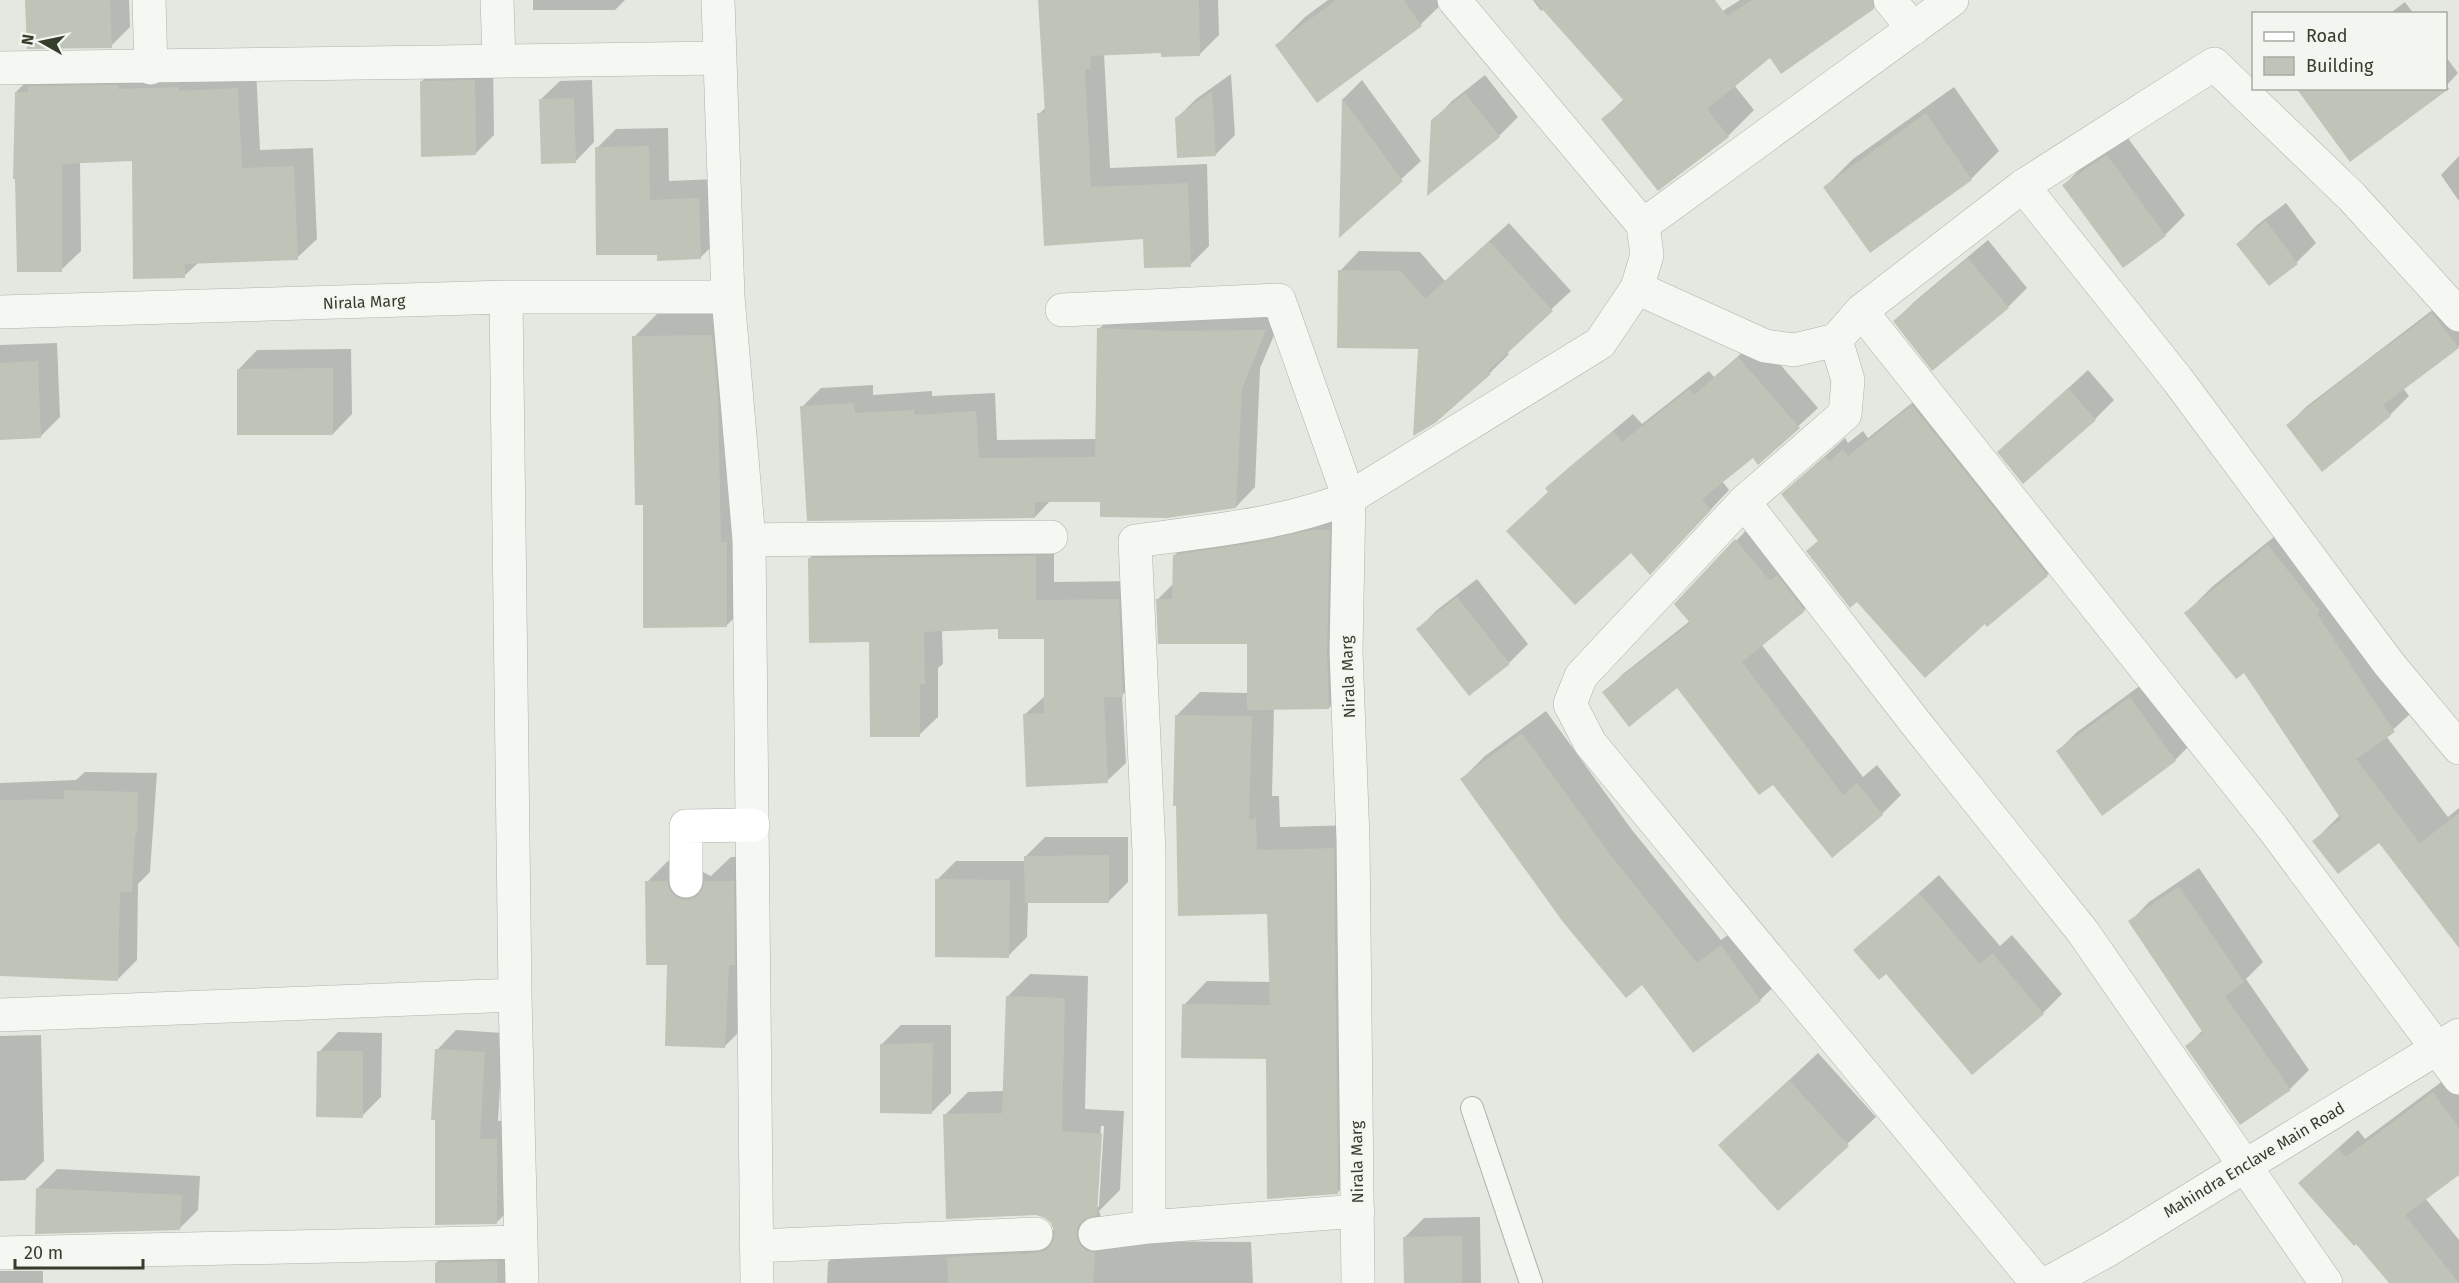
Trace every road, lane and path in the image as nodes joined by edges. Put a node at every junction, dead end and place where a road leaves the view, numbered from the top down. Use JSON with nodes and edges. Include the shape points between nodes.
{"nodes":[{"id":1,"x":149,"y":0,"type":"edge"},
{"id":2,"x":496,"y":0,"type":"edge"},
{"id":3,"x":718,"y":0,"type":"edge"},
{"id":4,"x":1454,"y":0,"type":"edge"},
{"id":5,"x":1890,"y":0,"type":"edge"},
{"id":6,"x":1952,"y":0,"type":"edge"},
{"id":7,"x":1913,"y":28,"type":"junction"},
{"id":8,"x":720,"y":58,"type":"junction"},
{"id":9,"x":499,"y":60,"type":"junction"},
{"id":10,"x":0,"y":68,"type":"edge"},
{"id":11,"x":151,"y":68,"type":"junction"},
{"id":12,"x":2023,"y":186,"type":"junction"},
{"id":13,"x":1643,"y":225,"type":"junction"},
{"id":14,"x":1637,"y":288,"type":"junction"},
{"id":15,"x":506,"y":297,"type":"junction"},
{"id":16,"x":728,"y":297,"type":"junction"},
{"id":17,"x":1062,"y":310,"type":"dead end"},
{"id":18,"x":1861,"y":311,"type":"junction"},
{"id":19,"x":0,"y":312,"type":"edge"},
{"id":20,"x":2459,"y":315,"type":"edge"},
{"id":21,"x":1836,"y":340,"type":"junction"},
{"id":22,"x":1349,"y":498,"type":"junction"},
{"id":23,"x":1744,"y":502,"type":"junction"},
{"id":24,"x":1050,"y":537,"type":"dead end"},
{"id":25,"x":749,"y":540,"type":"junction"},
{"id":26,"x":2459,"y":748,"type":"edge"},
{"id":27,"x":753,"y":825,"type":"junction"},
{"id":28,"x":686,"y":881,"type":"dead end"},
{"id":29,"x":515,"y":995,"type":"junction"},
{"id":30,"x":0,"y":1015,"type":"edge"},
{"id":31,"x":2448,"y":1042,"type":"edge"},
{"id":32,"x":2459,"y":1078,"type":"edge"},
{"id":33,"x":1472,"y":1108,"type":"dead end"},
{"id":34,"x":2244,"y":1166,"type":"junction"},
{"id":35,"x":1358,"y":1211,"type":"junction"},
{"id":36,"x":1149,"y":1227,"type":"junction"},
{"id":37,"x":1035,"y":1234,"type":"dead end"},
{"id":38,"x":1095,"y":1234,"type":"dead end"},
{"id":39,"x":521,"y":1242,"type":"junction"},
{"id":40,"x":756,"y":1246,"type":"junction"},
{"id":41,"x":0,"y":1253,"type":"edge"},
{"id":42,"x":522,"y":1283,"type":"edge"},
{"id":43,"x":757,"y":1283,"type":"edge"},
{"id":44,"x":1358,"y":1283,"type":"edge"},
{"id":45,"x":1532,"y":1283,"type":"edge"},
{"id":46,"x":2037,"y":1283,"type":"edge"},
{"id":47,"x":2048,"y":1283,"type":"edge"},
{"id":48,"x":2326,"y":1283,"type":"edge"}],
"edges":[{"from":1,"to":11,"type":"street"},
{"from":2,"to":9,"type":"street"},
{"from":3,"to":8,"type":"street"},
{"from":4,"to":13,"type":"street"},
{"from":5,"to":7,"type":"street"},
{"from":6,"to":7,"type":"street"},
{"from":7,"to":13,"type":"street"},
{"from":8,"to":9,"type":"street"},
{"from":8,"to":16,"type":"street"},
{"from":9,"to":11,"type":"street"},
{"from":10,"to":11,"type":"street"},
{"from":12,"to":18,"type":"street"},
{"from":12,"to":20,"type":"street","via":[[2214,64],[2352,197]]},
{"from":12,"to":26,"type":"street","via":[[2177,379],[2390,664]]},
{"from":13,"to":14,"type":"street","via":[[1647,255]]},
{"from":14,"to":21,"type":"street","via":[[1765,346],[1794,350]]},
{"from":14,"to":22,"type":"street","via":[[1600,344]]},
{"from":15,"to":16,"type":"street","name":"Nirala Marg"},
{"from":15,"to":19,"type":"street","name":"Nirala Marg"},
{"from":15,"to":29,"type":"street"},
{"from":16,"to":25,"type":"street"},
{"from":17,"to":22,"type":"street","name":"Nirala Marg","via":[[1279,300]]},
{"from":18,"to":21,"type":"street"},
{"from":18,"to":31,"type":"street"},
{"from":21,"to":23,"type":"street","via":[[1848,380],[1845,414]]},
{"from":22,"to":35,"type":"street","name":"Nirala Marg","via":[[1346,651]]},
{"from":22,"to":36,"type":"street","via":[[1276,521],[1135,541],[1149,852]]},
{"from":23,"to":34,"type":"street","via":[[2083,932]]},
{"from":23,"to":46,"type":"street","via":[[1581,676],[1570,704],[1590,743]]},
{"from":24,"to":25,"type":"street"},
{"from":25,"to":27,"type":"street"},
{"from":27,"to":28,"type":"street","via":[[686,826]]},
{"from":27,"to":40,"type":"street"},
{"from":29,"to":30,"type":"street"},
{"from":29,"to":39,"type":"street"},
{"from":31,"to":32,"type":"street"},
{"from":31,"to":34,"type":"street","name":"Mahindra Enclave Main Road"},
{"from":33,"to":45,"type":"lane"},
{"from":34,"to":47,"type":"street","name":"Mahindra Enclave Main Road"},
{"from":34,"to":48,"type":"street"},
{"from":35,"to":36,"type":"street"},
{"from":35,"to":44,"type":"street","name":"Nirala Marg"},
{"from":36,"to":38,"type":"street"},
{"from":37,"to":40,"type":"street"},
{"from":39,"to":41,"type":"street"},
{"from":39,"to":42,"type":"street"},
{"from":40,"to":43,"type":"street"}]}
